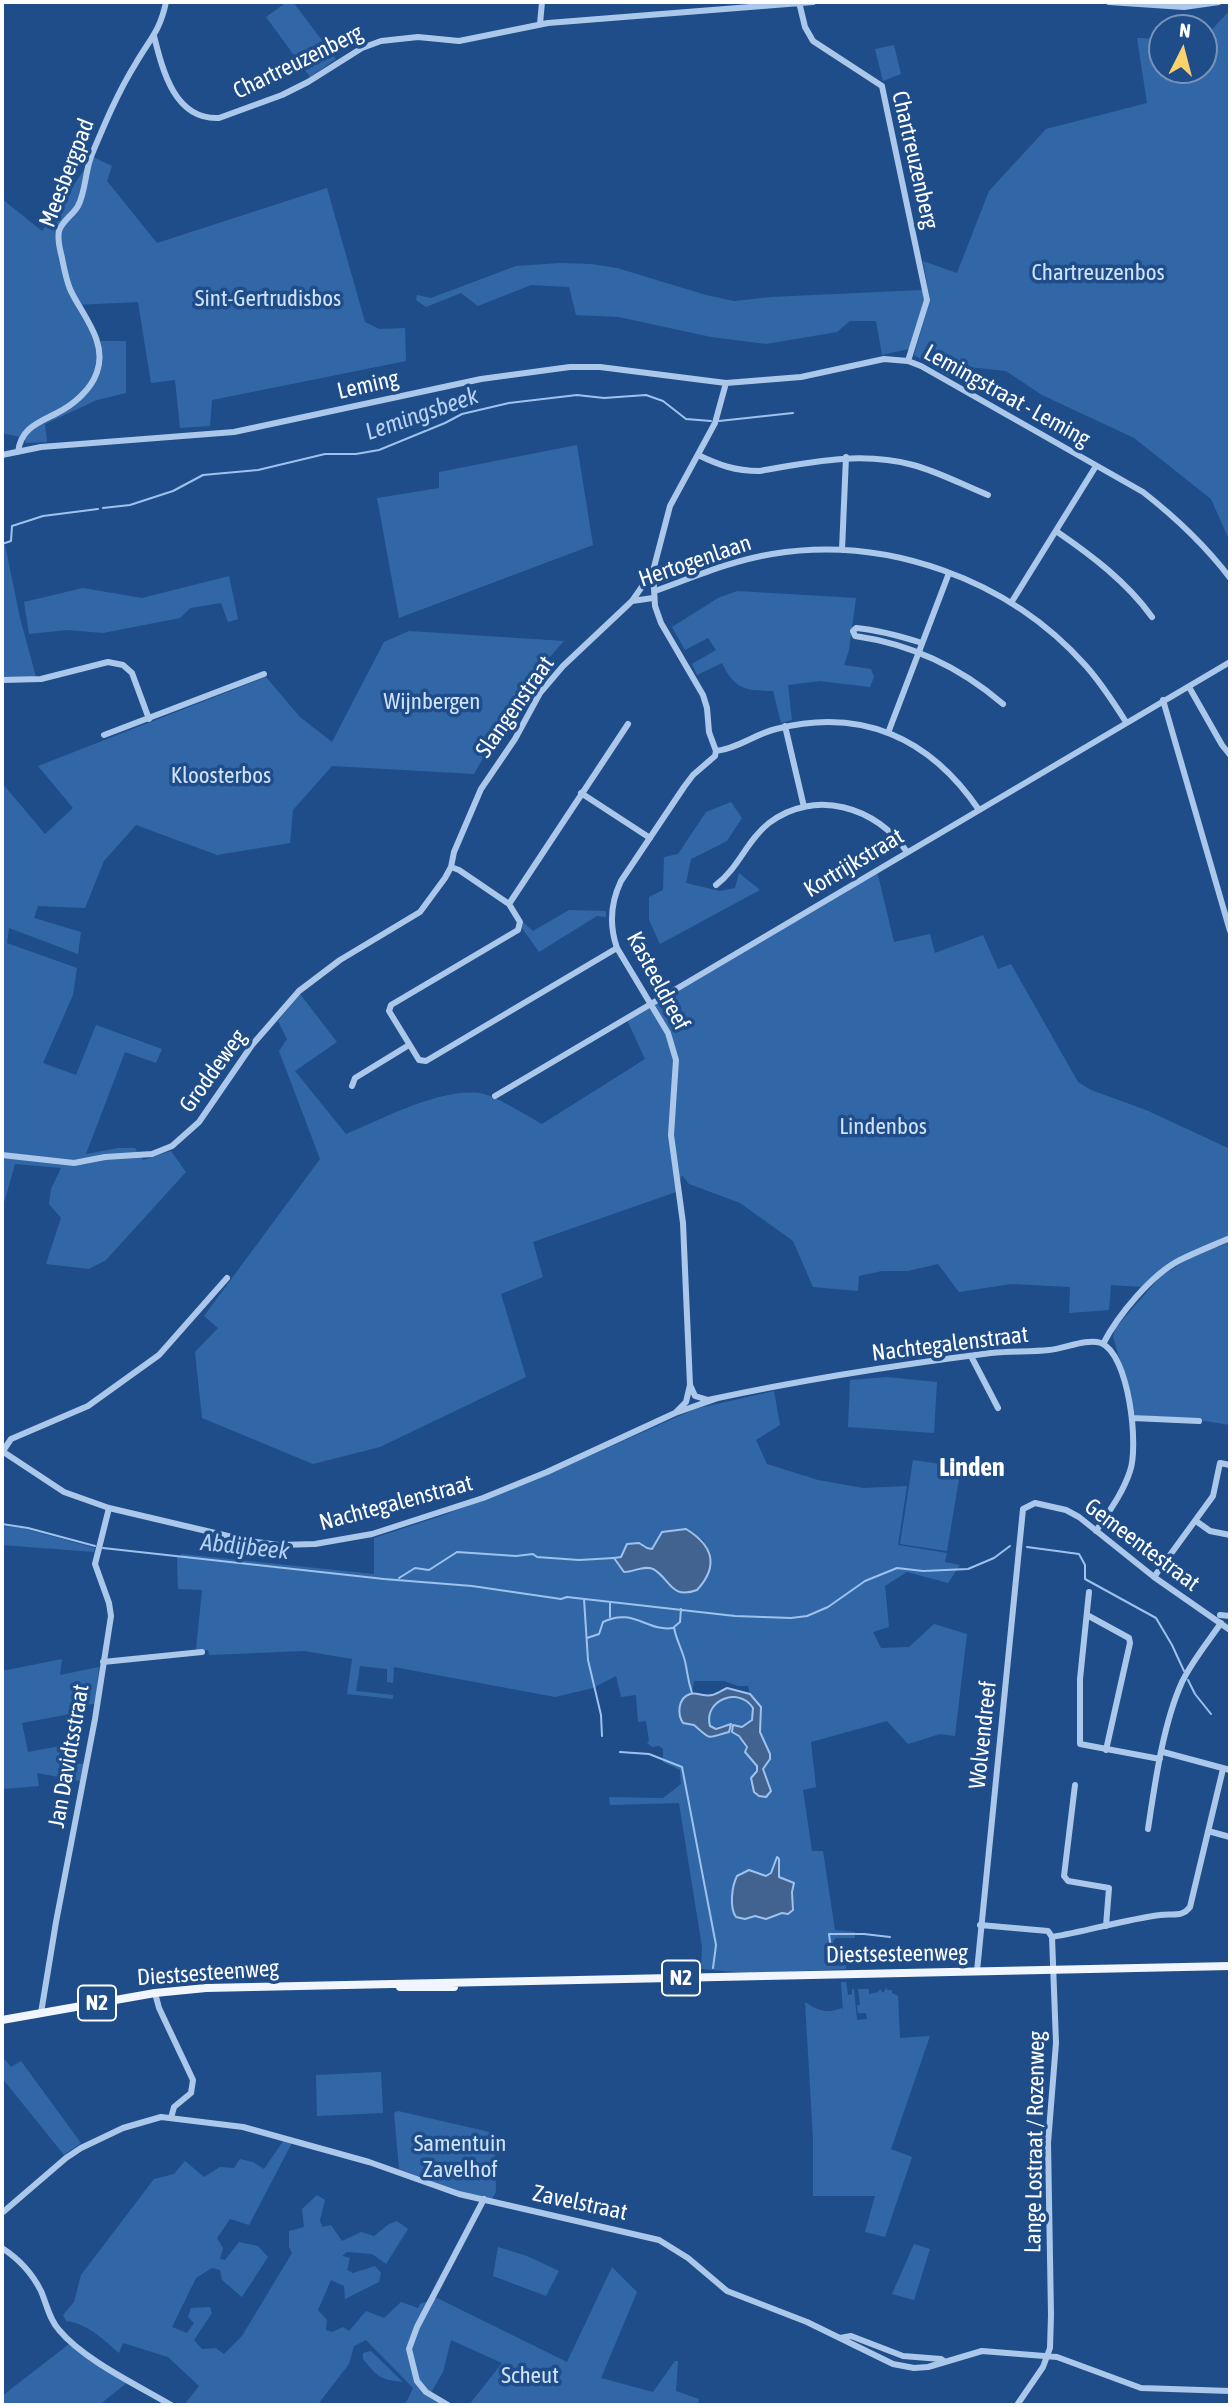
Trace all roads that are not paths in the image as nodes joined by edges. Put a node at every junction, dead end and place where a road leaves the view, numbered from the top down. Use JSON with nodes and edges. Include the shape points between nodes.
{"nodes":[{"id":1,"x":166,"y":2,"type":"edge"},
{"id":2,"x":542,"y":2,"type":"edge"},
{"id":3,"x":799,"y":2,"type":"edge"},
{"id":4,"x":813,"y":2,"type":"edge"},
{"id":5,"x":1109,"y":2,"type":"edge"},
{"id":6,"x":1219,"y":2,"type":"edge"},
{"id":7,"x":540,"y":24,"type":"junction"},
{"id":8,"x":155,"y":36,"type":"junction"},
{"id":9,"x":908,"y":361,"type":"junction"},
{"id":10,"x":726,"y":383,"type":"junction"},
{"id":11,"x":18,"y":452,"type":"junction"},
{"id":12,"x":698,"y":455,"type":"junction"},
{"id":13,"x":2,"y":456,"type":"edge"},
{"id":14,"x":846,"y":457,"type":"junction"},
{"id":15,"x":1096,"y":466,"type":"junction"},
{"id":16,"x":988,"y":495,"type":"dead end"},
{"id":17,"x":1056,"y":531,"type":"junction"},
{"id":18,"x":842,"y":550,"type":"junction"},
{"id":19,"x":653,"y":571,"type":"junction"},
{"id":20,"x":949,"y":573,"type":"junction"},
{"id":21,"x":1230,"y":578,"type":"edge"},
{"id":22,"x":654,"y":595,"type":"junction"},
{"id":23,"x":632,"y":601,"type":"junction"},
{"id":24,"x":1011,"y":603,"type":"junction"},
{"id":25,"x":1152,"y":617,"type":"dead end"},
{"id":26,"x":922,"y":643,"type":"junction"},
{"id":27,"x":919,"y":652,"type":"junction"},
{"id":28,"x":1230,"y":662,"type":"edge"},
{"id":29,"x":264,"y":674,"type":"dead end"},
{"id":30,"x":2,"y":680,"type":"edge"},
{"id":31,"x":1189,"y":687,"type":"junction"},
{"id":32,"x":1163,"y":700,"type":"junction"},
{"id":33,"x":1003,"y":704,"type":"dead end"},
{"id":34,"x":149,"y":719,"type":"junction"},
{"id":35,"x":1126,"y":722,"type":"junction"},
{"id":36,"x":628,"y":724,"type":"dead end"},
{"id":37,"x":785,"y":726,"type":"junction"},
{"id":38,"x":888,"y":733,"type":"junction"},
{"id":39,"x":104,"y":735,"type":"dead end"},
{"id":40,"x":716,"y":751,"type":"junction"},
{"id":41,"x":1230,"y":755,"type":"edge"},
{"id":42,"x":581,"y":793,"type":"junction"},
{"id":43,"x":804,"y":807,"type":"junction"},
{"id":44,"x":979,"y":810,"type":"junction"},
{"id":45,"x":650,"y":838,"type":"junction"},
{"id":46,"x":906,"y":852,"type":"junction"},
{"id":47,"x":451,"y":867,"type":"junction"},
{"id":48,"x":716,"y":885,"type":"dead end"},
{"id":49,"x":509,"y":904,"type":"junction"},
{"id":50,"x":1230,"y":931,"type":"edge"},
{"id":51,"x":617,"y":948,"type":"junction"},
{"id":52,"x":650,"y":1004,"type":"junction"},
{"id":53,"x":282,"y":1010,"type":"joint"},
{"id":54,"x":409,"y":1045,"type":"junction"},
{"id":55,"x":352,"y":1086,"type":"dead end"},
{"id":56,"x":495,"y":1096,"type":"dead end"},
{"id":57,"x":2,"y":1155,"type":"edge"},
{"id":58,"x":1230,"y":1238,"type":"edge"},
{"id":59,"x":227,"y":1278,"type":"dead end"},
{"id":60,"x":1103,"y":1344,"type":"junction"},
{"id":61,"x":971,"y":1356,"type":"junction"},
{"id":62,"x":692,"y":1401,"type":"junction"},
{"id":63,"x":998,"y":1408,"type":"dead end"},
{"id":64,"x":1133,"y":1418,"type":"junction"},
{"id":65,"x":1199,"y":1421,"type":"dead end"},
{"id":66,"x":2,"y":1451,"type":"edge"},
{"id":67,"x":1230,"y":1465,"type":"edge"},
{"id":68,"x":1027,"y":1504,"type":"joint"},
{"id":69,"x":109,"y":1508,"type":"junction"},
{"id":70,"x":1196,"y":1521,"type":"junction"},
{"id":71,"x":1096,"y":1531,"type":"junction"},
{"id":72,"x":1230,"y":1535,"type":"edge"},
{"id":73,"x":1154,"y":1577,"type":"junction"},
{"id":74,"x":1088,"y":1592,"type":"dead end"},
{"id":75,"x":1087,"y":1615,"type":"junction"},
{"id":76,"x":1230,"y":1616,"type":"edge"},
{"id":77,"x":1220,"y":1619,"type":"junction"},
{"id":78,"x":1229,"y":1628,"type":"edge"},
{"id":79,"x":202,"y":1652,"type":"dead end"},
{"id":80,"x":103,"y":1662,"type":"junction"},
{"id":81,"x":1106,"y":1750,"type":"junction"},
{"id":82,"x":1161,"y":1756,"type":"junction"},
{"id":83,"x":1227,"y":1770,"type":"edge"},
{"id":84,"x":1074,"y":1785,"type":"dead end"},
{"id":85,"x":1148,"y":1829,"type":"dead end"},
{"id":86,"x":1208,"y":1831,"type":"junction"},
{"id":87,"x":1230,"y":1837,"type":"edge"},
{"id":88,"x":981,"y":1925,"type":"junction"},
{"id":89,"x":1106,"y":1926,"type":"junction"},
{"id":90,"x":1052,"y":1937,"type":"junction"},
{"id":91,"x":1230,"y":1966,"type":"edge"},
{"id":92,"x":1054,"y":1970,"type":"junction"},
{"id":93,"x":977,"y":1971,"type":"junction"},
{"id":94,"x":155,"y":1993,"type":"junction"},
{"id":95,"x":41,"y":2013,"type":"junction"},
{"id":96,"x":2,"y":2020,"type":"edge"},
{"id":97,"x":171,"y":2118,"type":"junction"},
{"id":98,"x":484,"y":2199,"type":"junction"},
{"id":99,"x":2,"y":2213,"type":"edge"},
{"id":100,"x":2,"y":2248,"type":"edge"},
{"id":101,"x":840,"y":2338,"type":"junction"},
{"id":102,"x":1048,"y":2357,"type":"junction"},
{"id":103,"x":945,"y":2362,"type":"junction"},
{"id":104,"x":1230,"y":2391,"type":"edge"},
{"id":105,"x":171,"y":2405,"type":"edge"},
{"id":106,"x":448,"y":2405,"type":"edge"},
{"id":107,"x":1017,"y":2405,"type":"edge"}],
"edges":[{"from":1,"to":8,"type":"street","name":"Meesbergpad"},
{"from":2,"to":7,"type":"street"},
{"from":3,"to":4,"type":"street","name":"Chartreuzenberg"},
{"from":3,"to":7,"type":"street","name":"Chartreuzenberg"},
{"from":3,"to":9,"type":"street","name":"Chartreuzenberg","via":[[813,41],[882,86],[927,300]]},
{"from":5,"to":6,"type":"street","via":[[1184,7]]},
{"from":7,"to":8,"type":"street","name":"Chartreuzenberg","via":[[459,41],[418,37],[380,41],[282,95],[208,119],[194,114],[172,89]]},
{"from":8,"to":11,"type":"street","name":"Meesbergpad","via":[[111,110],[87,167],[79,205],[60,228],[68,285],[91,324],[99,351],[98,369],[92,384],[76,400],[30,426]]},
{"from":9,"to":10,"type":"street","name":"Lemingstraat - Leming","via":[[884,359],[801,377]]},
{"from":9,"to":15,"type":"street","name":"Lemingstraat - Leming"},
{"from":10,"to":11,"type":"street","name":"Leming","via":[[570,367],[481,379],[244,431]]},
{"from":10,"to":12,"type":"street","name":"Slangenstraat","via":[[716,419]]},
{"from":11,"to":13,"type":"street","name":"Leming"},
{"from":12,"to":14,"type":"street","via":[[745,471]]},
{"from":12,"to":19,"type":"street","name":"Slangenstraat","via":[[670,506]]},
{"from":14,"to":16,"type":"street","via":[[912,465]]},
{"from":14,"to":18,"type":"street"},
{"from":15,"to":17,"type":"street"},
{"from":15,"to":21,"type":"street","name":"Lemingstraat - Leming","via":[[1143,492],[1169,513]]},
{"from":17,"to":24,"type":"street"},
{"from":17,"to":25,"type":"street","via":[[1097,560]]},
{"from":18,"to":20,"type":"street","name":"Hertogenlaan","via":[[898,558]]},
{"from":18,"to":22,"type":"street","name":"Hertogenlaan","via":[[791,551],[736,561]]},
{"from":19,"to":22,"type":"street"},
{"from":19,"to":23,"type":"street","name":"Slangenstraat"},
{"from":20,"to":24,"type":"street","name":"Hertogenlaan"},
{"from":20,"to":26,"type":"street"},
{"from":22,"to":23,"type":"street","name":"Hertogenlaan"},
{"from":22,"to":40,"type":"street","via":[[661,622],[703,695]]},
{"from":23,"to":47,"type":"street","name":"Slangenstraat","via":[[562,666],[540,693],[481,789],[453,852]]},
{"from":24,"to":35,"type":"street","name":"Hertogenlaan","via":[[1049,630],[1084,664]]},
{"from":26,"to":27,"type":"street"},
{"from":26,"to":27,"type":"street","via":[[866,629],[853,631]]},
{"from":27,"to":33,"type":"street","via":[[968,677]]},
{"from":27,"to":38,"type":"street"},
{"from":28,"to":31,"type":"street","name":"Kortrijkstraat"},
{"from":29,"to":34,"type":"street"},
{"from":30,"to":34,"type":"street","via":[[41,679],[108,662],[123,664],[132,673]]},
{"from":31,"to":32,"type":"street","name":"Kortrijkstraat"},
{"from":31,"to":41,"type":"street"},
{"from":32,"to":35,"type":"street","name":"Kortrijkstraat"},
{"from":32,"to":50,"type":"street"},
{"from":34,"to":39,"type":"street"},
{"from":35,"to":44,"type":"street","name":"Kortrijkstraat"},
{"from":36,"to":42,"type":"street"},
{"from":37,"to":38,"type":"street","via":[[828,721]]},
{"from":37,"to":40,"type":"street"},
{"from":37,"to":43,"type":"street"},
{"from":38,"to":44,"type":"street","via":[[939,762]]},
{"from":40,"to":45,"type":"street","name":"Kasteeldreef","via":[[693,775]]},
{"from":42,"to":45,"type":"street"},
{"from":42,"to":49,"type":"street"},
{"from":43,"to":46,"type":"street","via":[[836,806],[866,815],[886,827]]},
{"from":43,"to":48,"type":"street","via":[[769,823]]},
{"from":44,"to":46,"type":"street","name":"Kortrijkstraat"},
{"from":45,"to":51,"type":"street","name":"Kasteeldreef","via":[[616,892],[611,924]]},
{"from":46,"to":52,"type":"street","name":"Kortrijkstraat"},
{"from":47,"to":49,"type":"street"},
{"from":47,"to":53,"type":"street","name":"Slangenstraat","via":[[420,912],[340,960]]},
{"from":49,"to":54,"type":"street","via":[[520,922],[518,930],[391,1005]]},
{"from":51,"to":52,"type":"street","name":"Kasteeldreef"},
{"from":51,"to":54,"type":"street","via":[[426,1061],[419,1060]]},
{"from":52,"to":56,"type":"street","name":"Kortrijkstraat"},
{"from":52,"to":62,"type":"street","name":"Kasteeldreef","via":[[671,1040],[677,1069],[671,1135],[683,1223]]},
{"from":53,"to":57,"type":"street","name":"Groddeweg","via":[[199,1122],[172,1146],[152,1154],[74,1163]]},
{"from":54,"to":55,"type":"street","via":[[355,1079]]},
{"from":58,"to":60,"type":"street","via":[[1162,1272]]},
{"from":59,"to":66,"type":"street","via":[[159,1355],[88,1406],[11,1439]]},
{"from":60,"to":61,"type":"street","name":"Nachtegalenstraat"},
{"from":60,"to":64,"type":"street","via":[[1117,1360]]},
{"from":61,"to":62,"type":"street","name":"Nachtegalenstraat","via":[[792,1383],[705,1404]]},
{"from":61,"to":63,"type":"street"},
{"from":62,"to":69,"type":"street","name":"Nachtegalenstraat","via":[[688,1410],[484,1498],[338,1541],[299,1545],[249,1541]]},
{"from":64,"to":65,"type":"street"},
{"from":64,"to":71,"type":"street","via":[[1131,1470]]},
{"from":66,"to":69,"type":"street","name":"Nachtegalenstraat","via":[[64,1492]]},
{"from":67,"to":70,"type":"street","via":[[1220,1463],[1213,1496]]},
{"from":68,"to":71,"type":"street","name":"Gemeentestraat","via":[[1066,1510]]},
{"from":68,"to":88,"type":"street","name":"Wolvendreef","via":[[1019,1539]]},
{"from":69,"to":80,"type":"street","name":"Jan Davidtsstraat","via":[[95,1564],[110,1609]]},
{"from":70,"to":72,"type":"street","via":[[1210,1531]]},
{"from":70,"to":73,"type":"street"},
{"from":71,"to":73,"type":"street","name":"Gemeentestraat"},
{"from":73,"to":77,"type":"street","name":"Gemeentestraat"},
{"from":74,"to":75,"type":"street"},
{"from":75,"to":81,"type":"street","via":[[1080,1679],[1080,1744]]},
{"from":75,"to":81,"type":"street","via":[[1129,1638],[1130,1643]]},
{"from":76,"to":77,"type":"street"},
{"from":77,"to":78,"type":"street","name":"Gemeentestraat"},
{"from":77,"to":82,"type":"street","via":[[1176,1697]]},
{"from":79,"to":80,"type":"street"},
{"from":80,"to":95,"type":"street","name":"Jan Davidtsstraat"},
{"from":81,"to":82,"type":"street"},
{"from":82,"to":83,"type":"street"},
{"from":82,"to":85,"type":"street"},
{"from":83,"to":86,"type":"street"},
{"from":84,"to":89,"type":"street","via":[[1064,1876],[1068,1881],[1108,1888]]},
{"from":86,"to":87,"type":"street"},
{"from":86,"to":89,"type":"street","via":[[1190,1908],[1180,1915],[1161,1914]]},
{"from":88,"to":90,"type":"street","via":[[1048,1931]]},
{"from":88,"to":93,"type":"street","name":"Wolvendreef"},
{"from":89,"to":90,"type":"street"},
{"from":90,"to":92,"type":"street","name":"Lange Lostraat / Rozenweg"},
{"from":91,"to":92,"type":"main road","name":"Diestsesteenweg","number":"N2"},
{"from":92,"to":93,"type":"main road","name":"Diestsesteenweg","number":"N2"},
{"from":92,"to":102,"type":"street","name":"Lange Lostraat / Rozenweg"},
{"from":93,"to":94,"type":"main road","name":"Diestsesteenweg","number":"N2","via":[[414,1982]]},
{"from":94,"to":95,"type":"main road","name":"Diestsesteenweg","number":"N2"},
{"from":94,"to":97,"type":"street","via":[[193,2080],[191,2093],[174,2107]]},
{"from":95,"to":96,"type":"main road","name":"Diestsesteenweg","number":"N2"},
{"from":97,"to":98,"type":"street","name":"Zavelstraat","via":[[271,2133]]},
{"from":97,"to":99,"type":"street","name":"Zavelstraat","via":[[123,2128],[81,2148]]},
{"from":98,"to":101,"type":"street","name":"Zavelstraat","via":[[659,2239],[723,2289]]},
{"from":98,"to":106,"type":"street","via":[[409,2349],[423,2389]]},
{"from":100,"to":105,"type":"street","via":[[35,2279],[61,2332],[84,2352]]},
{"from":101,"to":103,"type":"street","name":"Zavelstraat","via":[[851,2336],[903,2356]]},
{"from":101,"to":103,"type":"street","name":"Zavelstraat","via":[[900,2366],[921,2368]]},
{"from":102,"to":103,"type":"street","name":"Zavelstraat","via":[[982,2351]]},
{"from":102,"to":104,"type":"street","name":"Zavelstraat","via":[[1135,2387]]},
{"from":102,"to":107,"type":"street"}]}
